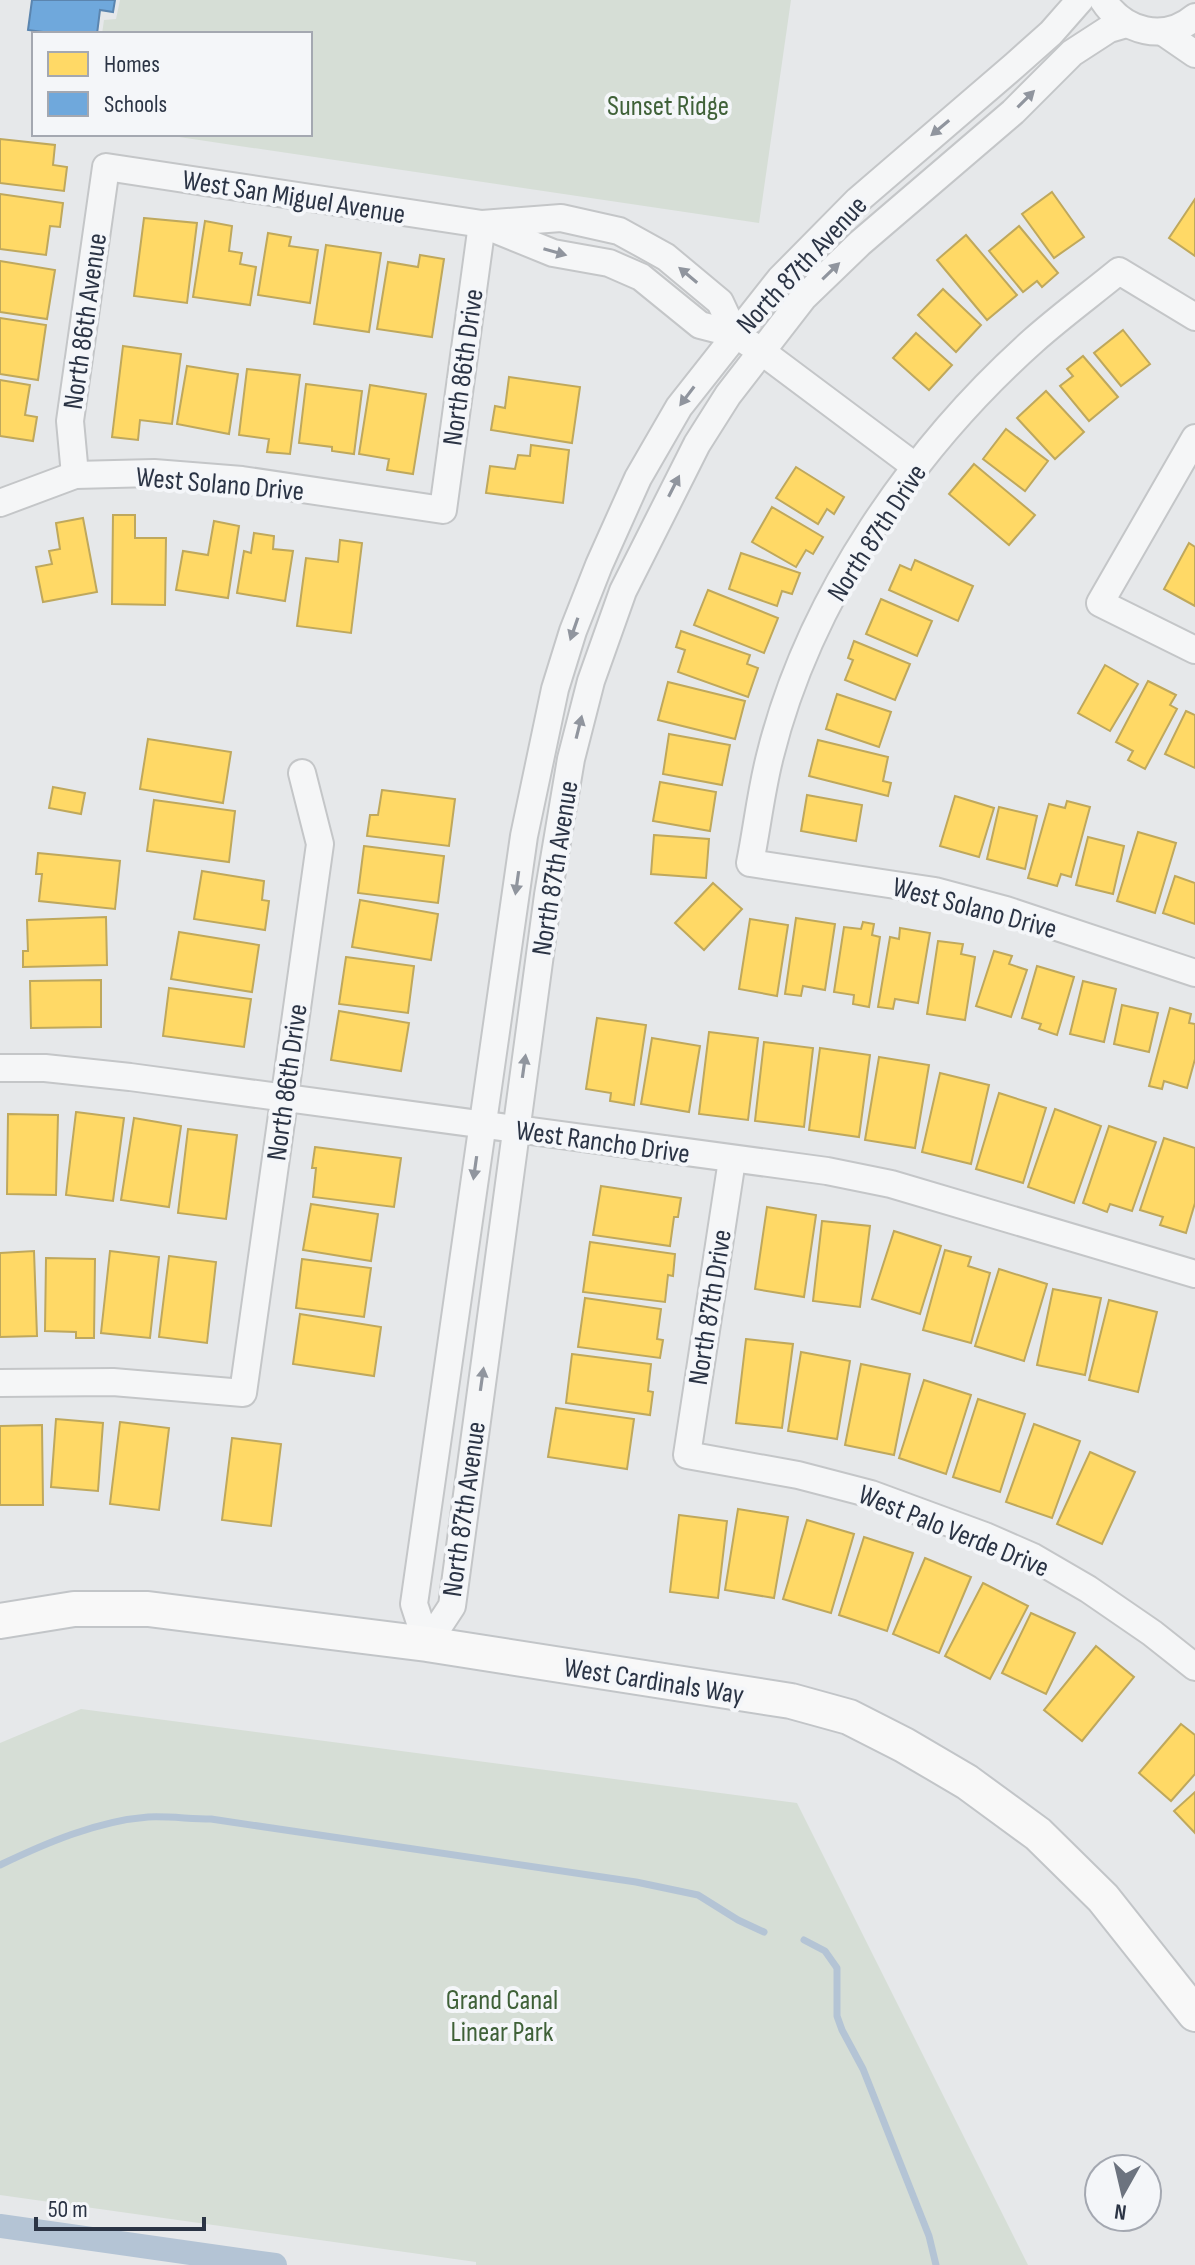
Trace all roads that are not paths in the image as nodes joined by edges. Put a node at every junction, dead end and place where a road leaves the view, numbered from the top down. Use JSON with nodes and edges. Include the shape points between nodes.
{"nodes":[{"id":1,"x":1080,"y":0,"type":"edge"},
{"id":2,"x":1103,"y":0,"type":"edge"},
{"id":3,"x":1195,"y":17,"type":"edge"},
{"id":4,"x":1126,"y":24,"type":"junction"},
{"id":5,"x":1163,"y":32,"type":"junction"},
{"id":6,"x":1195,"y":54,"type":"edge"},
{"id":7,"x":106,"y":167,"type":"joint"},
{"id":8,"x":482,"y":224,"type":"junction"},
{"id":9,"x":600,"y":226,"type":"junction"},
{"id":10,"x":592,"y":260,"type":"junction"},
{"id":11,"x":1195,"y":317,"type":"edge"},
{"id":12,"x":735,"y":334,"type":"junction"},
{"id":13,"x":761,"y":351,"type":"junction"},
{"id":14,"x":1195,"y":438,"type":"edge"},
{"id":15,"x":916,"y":467,"type":"junction"},
{"id":16,"x":75,"y":475,"type":"junction"},
{"id":17,"x":0,"y":503,"type":"edge"},
{"id":18,"x":443,"y":510,"type":"joint"},
{"id":19,"x":1195,"y":650,"type":"edge"},
{"id":20,"x":302,"y":773,"type":"dead end"},
{"id":21,"x":750,"y":863,"type":"joint"},
{"id":22,"x":1195,"y":973,"type":"edge"},
{"id":23,"x":0,"y":1068,"type":"edge"},
{"id":24,"x":283,"y":1097,"type":"junction"},
{"id":25,"x":481,"y":1123,"type":"junction"},
{"id":26,"x":515,"y":1129,"type":"junction"},
{"id":27,"x":732,"y":1160,"type":"junction"},
{"id":28,"x":1195,"y":1274,"type":"edge"},
{"id":29,"x":0,"y":1383,"type":"edge"},
{"id":30,"x":687,"y":1455,"type":"joint"},
{"id":31,"x":0,"y":1621,"type":"edge"},
{"id":32,"x":427,"y":1644,"type":"junction"},
{"id":33,"x":1195,"y":1667,"type":"edge"},
{"id":34,"x":1195,"y":2014,"type":"edge"}],
"edges":[{"from":1,"to":12,"type":"street","name":"North 87th Avenue","one_way":true,"via":[[1051,33],[847,211]]},
{"from":2,"to":4,"type":"street"},
{"from":3,"to":5,"type":"street"},
{"from":4,"to":5,"type":"street"},
{"from":13,"to":4,"type":"street","name":"North 87th Avenue","one_way":true,"via":[[803,298],[860,243],[1013,112],[1072,53]]},
{"from":5,"to":6,"type":"street"},
{"from":7,"to":8,"type":"street","name":"West San Miguel Avenue"},
{"from":7,"to":16,"type":"street","name":"North 86th Avenue","via":[[70,421]]},
{"from":8,"to":9,"type":"street","name":"West San Miguel Avenue","via":[[561,218]]},
{"from":8,"to":10,"type":"street","name":"West San Miguel Avenue","one_way":true,"via":[[553,253]]},
{"from":8,"to":18,"type":"street","name":"North 86th Drive"},
{"from":9,"to":10,"type":"street"},
{"from":12,"to":9,"type":"street","name":"West San Miguel Avenue","one_way":true,"via":[[720,302],[666,257]]},
{"from":10,"to":12,"type":"street","name":"West San Miguel Avenue","via":[[641,277],[700,325]]},
{"from":11,"to":15,"type":"street","name":"North 87th Drive","via":[[1119,271],[1034,340],[963,410]]},
{"from":12,"to":13,"type":"street","name":"West San Miguel Avenue"},
{"from":12,"to":25,"type":"street","name":"North 87th Avenue","one_way":true,"via":[[679,407],[638,478],[573,631],[526,823]]},
{"from":13,"to":15,"type":"street","name":"West San Miguel Avenue"},
{"from":26,"to":13,"type":"street","name":"North 87th Avenue","one_way":true,"via":[[553,865],[591,681],[623,591],[677,480]]},
{"from":14,"to":19,"type":"street","via":[[1100,603]]},
{"from":15,"to":21,"type":"street","name":"North 87th Drive","via":[[881,513],[811,638],[770,755]]},
{"from":16,"to":17,"type":"street","name":"West Solano Drive"},
{"from":16,"to":18,"type":"street","name":"West Solano Drive","via":[[154,473],[242,480]]},
{"from":20,"to":24,"type":"street","name":"North 86th Drive","via":[[320,844]]},
{"from":21,"to":22,"type":"street","name":"West Solano Drive","via":[[935,891]]},
{"from":23,"to":24,"type":"street","name":"West Rancho Drive","via":[[45,1068]]},
{"from":24,"to":25,"type":"street","name":"West Rancho Drive"},
{"from":24,"to":29,"type":"street","name":"North 86th Drive","via":[[243,1393],[113,1382]]},
{"from":25,"to":26,"type":"street","name":"West Rancho Drive"},
{"from":25,"to":32,"type":"street","name":"North 87th Avenue","one_way":true,"via":[[414,1604]]},
{"from":26,"to":27,"type":"street","name":"West Rancho Drive"},
{"from":32,"to":26,"type":"street","name":"North 87th Avenue","one_way":true,"via":[[452,1606]]},
{"from":27,"to":28,"type":"street","name":"West Rancho Drive","via":[[891,1184]]},
{"from":27,"to":30,"type":"street","name":"North 87th Drive"},
{"from":30,"to":33,"type":"street","name":"West Palo Verde Drive","via":[[871,1494],[985,1536],[1088,1589]]},
{"from":31,"to":32,"type":"main road","name":"West Cardinals Way","via":[[74,1609],[148,1609]]},
{"from":32,"to":34,"type":"main road","name":"West Cardinals Way","via":[[791,1701],[849,1717],[967,1782],[1038,1834],[1103,1898]]}]}
